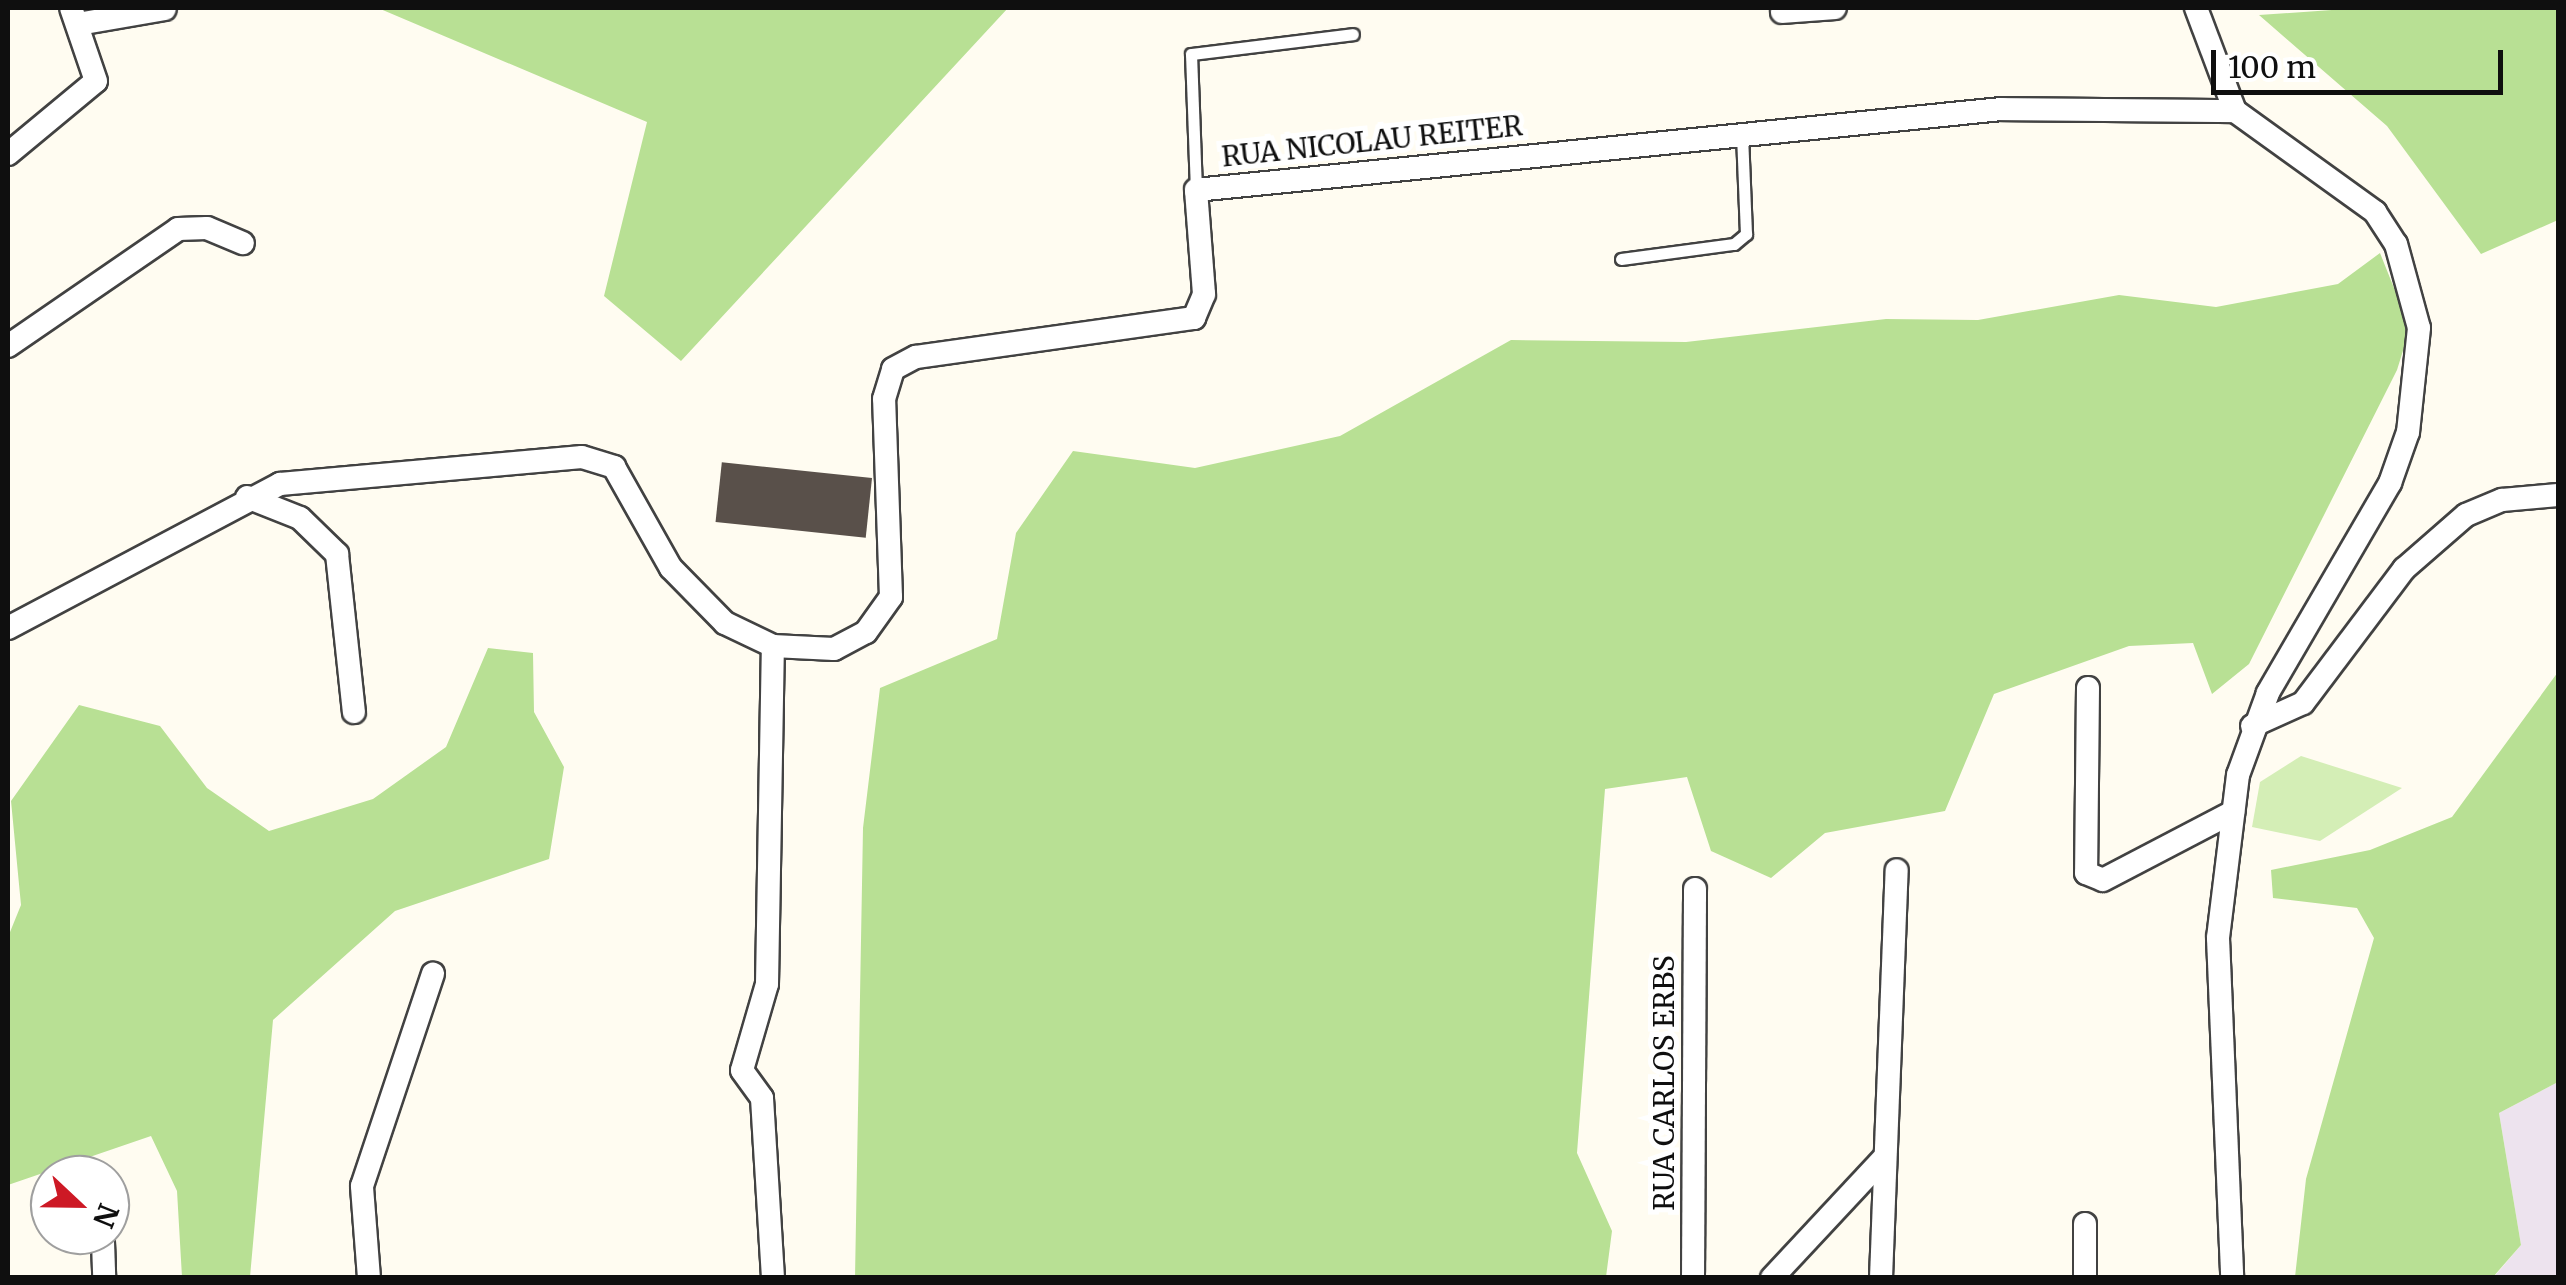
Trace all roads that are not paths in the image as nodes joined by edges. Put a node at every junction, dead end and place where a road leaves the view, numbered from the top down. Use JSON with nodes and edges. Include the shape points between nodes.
{"nodes":[{"id":1,"x":1835,"y":8,"type":"edge"},
{"id":2,"x":2196,"y":8,"type":"edge"},
{"id":3,"x":165,"y":9,"type":"edge"},
{"id":4,"x":1782,"y":12,"type":"dead end"},
{"id":5,"x":74,"y":16,"type":"edge"},
{"id":6,"x":1353,"y":34,"type":"dead end"},
{"id":7,"x":2235,"y":111,"type":"junction"},
{"id":8,"x":1742,"y":133,"type":"junction"},
{"id":9,"x":8,"y":154,"type":"edge"},
{"id":10,"x":1196,"y":190,"type":"junction"},
{"id":11,"x":243,"y":243,"type":"dead end"},
{"id":12,"x":1621,"y":260,"type":"dead end"},
{"id":13,"x":8,"y":346,"type":"edge"},
{"id":14,"x":2558,"y":495,"type":"edge"},
{"id":15,"x":247,"y":498,"type":"junction"},
{"id":16,"x":8,"y":628,"type":"edge"},
{"id":17,"x":773,"y":646,"type":"junction"},
{"id":18,"x":2088,"y":688,"type":"dead end"},
{"id":19,"x":354,"y":712,"type":"dead end"},
{"id":20,"x":2252,"y":726,"type":"junction"},
{"id":21,"x":2233,"y":812,"type":"junction"},
{"id":22,"x":1897,"y":870,"type":"dead end"},
{"id":23,"x":1694,"y":890,"type":"dead end"},
{"id":24,"x":433,"y":974,"type":"dead end"},
{"id":25,"x":1884,"y":1158,"type":"junction"},
{"id":26,"x":2085,"y":1224,"type":"dead end"},
{"id":27,"x":369,"y":1278,"type":"edge"},
{"id":28,"x":773,"y":1278,"type":"edge"},
{"id":29,"x":1693,"y":1278,"type":"edge"},
{"id":30,"x":1772,"y":1278,"type":"edge"},
{"id":31,"x":1882,"y":1278,"type":"edge"},
{"id":32,"x":2085,"y":1278,"type":"edge"},
{"id":33,"x":2232,"y":1278,"type":"edge"}],
"edges":[{"from":1,"to":4,"type":"street"},
{"from":2,"to":7,"type":"street"},
{"from":3,"to":5,"type":"street"},
{"from":5,"to":9,"type":"street","via":[[96,82]]},
{"from":6,"to":10,"type":"lane","via":[[1191,54]]},
{"from":7,"to":8,"type":"street","name":"RUA NICOLAU REITER","via":[[2002,109]]},
{"from":7,"to":20,"type":"street","via":[[2375,212],[2396,244],[2419,328],[2408,432],[2390,483]]},
{"from":8,"to":10,"type":"street","name":"RUA NICOLAU REITER"},
{"from":8,"to":12,"type":"lane","via":[[1746,234],[1734,244]]},
{"from":10,"to":17,"type":"street","name":"RUA NICOLAU REITER","via":[[1204,294],[1194,318],[916,356],[893,368],[884,399],[892,597],[866,632],[834,649]]},
{"from":11,"to":13,"type":"street","via":[[207,228],[178,229]]},
{"from":14,"to":20,"type":"street","via":[[2502,500],[2466,515],[2404,569],[2303,703]]},
{"from":15,"to":16,"type":"street","name":"RUA NICOLAU REITER"},
{"from":15,"to":17,"type":"street","name":"RUA NICOLAU REITER","via":[[318,477],[582,457],[614,467],[633,489],[690,595]]},
{"from":15,"to":19,"type":"street","via":[[300,518],[337,554]]},
{"from":17,"to":28,"type":"street","via":[[767,984],[742,1070],[762,1098]]},
{"from":18,"to":21,"type":"street","via":[[2086,872],[2104,880]]},
{"from":20,"to":21,"type":"street"},
{"from":21,"to":33,"type":"street","via":[[2218,938]]},
{"from":22,"to":25,"type":"street"},
{"from":23,"to":29,"type":"street","name":"RUA CARLOS ERBS"},
{"from":24,"to":27,"type":"street","via":[[362,1186]]},
{"from":25,"to":30,"type":"street"},
{"from":25,"to":31,"type":"street"},
{"from":26,"to":32,"type":"street"}]}
